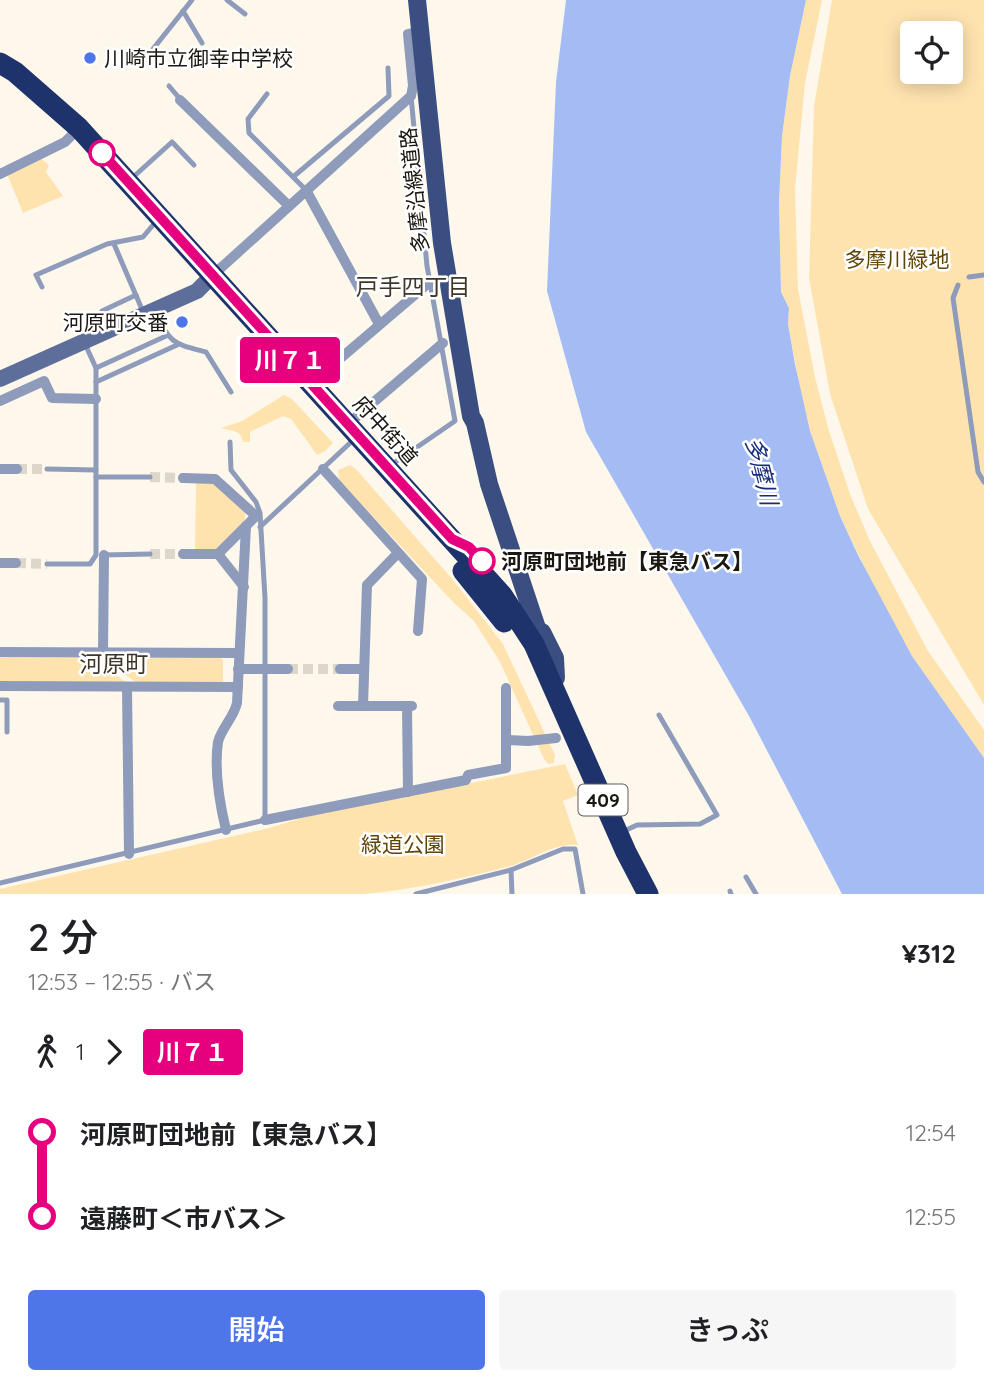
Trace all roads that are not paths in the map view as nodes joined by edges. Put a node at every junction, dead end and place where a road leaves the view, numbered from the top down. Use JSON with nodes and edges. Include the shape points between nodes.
{"nodes":[{"id":1,"x":192,"y":0,"type":"edge"},
{"id":2,"x":227,"y":0,"type":"edge"},
{"id":3,"x":417,"y":0,"type":"edge"},
{"id":4,"x":183,"y":10,"type":"junction"},
{"id":5,"x":245,"y":13,"type":"dead end"},
{"id":6,"x":421,"y":31,"type":"junction"},
{"id":7,"x":202,"y":43,"type":"dead end"},
{"id":8,"x":0,"y":63,"type":"edge"},
{"id":9,"x":159,"y":65,"type":"dead end"},
{"id":10,"x":388,"y":68,"type":"dead end"},
{"id":11,"x":0,"y":77,"type":"edge"},
{"id":12,"x":169,"y":86,"type":"dead end"},
{"id":13,"x":267,"y":94,"type":"dead end"},
{"id":14,"x":389,"y":96,"type":"junction"},
{"id":15,"x":411,"y":96,"type":"junction"},
{"id":16,"x":180,"y":100,"type":"joint"},
{"id":17,"x":400,"y":106,"type":"junction"},
{"id":18,"x":75,"y":132,"type":"junction"},
{"id":19,"x":194,"y":165,"type":"dead end"},
{"id":20,"x":0,"y":174,"type":"edge"},
{"id":21,"x":293,"y":177,"type":"junction"},
{"id":22,"x":129,"y":181,"type":"junction"},
{"id":23,"x":306,"y":190,"type":"junction"},
{"id":24,"x":289,"y":206,"type":"junction"},
{"id":25,"x":153,"y":225,"type":"junction"},
{"id":26,"x":114,"y":244,"type":"junction"},
{"id":27,"x":984,"y":275,"type":"edge"},
{"id":28,"x":969,"y":277,"type":"dead end"},
{"id":29,"x":210,"y":278,"type":"junction"},
{"id":30,"x":431,"y":281,"type":"junction"},
{"id":31,"x":958,"y":285,"type":"dead end"},
{"id":32,"x":42,"y":287,"type":"dead end"},
{"id":33,"x":136,"y":295,"type":"junction"},
{"id":34,"x":147,"y":308,"type":"junction"},
{"id":35,"x":107,"y":323,"type":"dead end"},
{"id":36,"x":379,"y":324,"type":"junction"},
{"id":37,"x":166,"y":336,"type":"junction"},
{"id":38,"x":84,"y":341,"type":"junction"},
{"id":39,"x":443,"y":343,"type":"junction"},
{"id":40,"x":177,"y":345,"type":"junction"},
{"id":41,"x":96,"y":368,"type":"junction"},
{"id":42,"x":0,"y":379,"type":"edge"},
{"id":43,"x":96,"y":382,"type":"junction"},
{"id":44,"x":307,"y":386,"type":"junction"},
{"id":45,"x":231,"y":392,"type":"dead end"},
{"id":46,"x":96,"y":399,"type":"junction"},
{"id":47,"x":0,"y":401,"type":"edge"},
{"id":48,"x":471,"y":416,"type":"junction"},
{"id":49,"x":352,"y":434,"type":"junction"},
{"id":50,"x":230,"y":442,"type":"dead end"},
{"id":51,"x":388,"y":468,"type":"junction"},
{"id":52,"x":16,"y":469,"type":"tunnel mouth"},
{"id":53,"x":47,"y":469,"type":"tunnel mouth"},
{"id":54,"x":323,"y":469,"type":"junction"},
{"id":55,"x":0,"y":470,"type":"edge"},
{"id":56,"x":96,"y":473,"type":"junction"},
{"id":57,"x":150,"y":477,"type":"tunnel mouth"},
{"id":58,"x":183,"y":478,"type":"tunnel mouth"},
{"id":59,"x":984,"y":482,"type":"edge"},
{"id":60,"x":246,"y":526,"type":"junction"},
{"id":61,"x":260,"y":527,"type":"junction"},
{"id":62,"x":398,"y":553,"type":"junction"},
{"id":63,"x":150,"y":554,"type":"tunnel mouth"},
{"id":64,"x":183,"y":554,"type":"tunnel mouth"},
{"id":65,"x":218,"y":554,"type":"junction"},
{"id":66,"x":100,"y":555,"type":"junction"},
{"id":67,"x":0,"y":563,"type":"edge"},
{"id":68,"x":16,"y":563,"type":"tunnel mouth"},
{"id":69,"x":47,"y":564,"type":"tunnel mouth"},
{"id":70,"x":244,"y":587,"type":"junction"},
{"id":71,"x":531,"y":629,"type":"junction"},
{"id":72,"x":418,"y":631,"type":"dead end"},
{"id":73,"x":0,"y":652,"type":"edge"},
{"id":74,"x":103,"y":652,"type":"junction"},
{"id":75,"x":238,"y":653,"type":"junction"},
{"id":76,"x":238,"y":669,"type":"junction"},
{"id":77,"x":288,"y":669,"type":"tunnel mouth"},
{"id":78,"x":340,"y":669,"type":"tunnel mouth"},
{"id":79,"x":364,"y":669,"type":"junction"},
{"id":80,"x":0,"y":687,"type":"edge"},
{"id":81,"x":127,"y":687,"type":"junction"},
{"id":82,"x":238,"y":687,"type":"junction"},
{"id":83,"x":506,"y":688,"type":"dead end"},
{"id":84,"x":0,"y":701,"type":"edge"},
{"id":85,"x":338,"y":706,"type":"dead end"},
{"id":86,"x":363,"y":706,"type":"junction"},
{"id":87,"x":556,"y":708,"type":"junction"},
{"id":88,"x":659,"y":715,"type":"dead end"},
{"id":89,"x":7,"y":732,"type":"dead end"},
{"id":90,"x":556,"y":738,"type":"dead end"},
{"id":91,"x":506,"y":740,"type":"junction"},
{"id":92,"x":408,"y":792,"type":"junction"},
{"id":93,"x":265,"y":820,"type":"junction"},
{"id":94,"x":226,"y":830,"type":"junction"},
{"id":95,"x":618,"y":834,"type":"junction"},
{"id":96,"x":129,"y":854,"type":"junction"},
{"id":97,"x":511,"y":870,"type":"junction"},
{"id":98,"x":746,"y":877,"type":"dead end"},
{"id":99,"x":0,"y":883,"type":"edge"},
{"id":100,"x":416,"y":894,"type":"edge"},
{"id":101,"x":512,"y":894,"type":"edge"},
{"id":102,"x":583,"y":894,"type":"edge"},
{"id":103,"x":634,"y":894,"type":"edge"},
{"id":104,"x":648,"y":894,"type":"edge"},
{"id":105,"x":756,"y":894,"type":"edge"}],
"edges":[{"from":1,"to":4,"type":"lane"},
{"from":2,"to":5,"type":"lane"},
{"from":3,"to":6,"type":"main road","name":"多摩沿線道路"},
{"from":4,"to":7,"type":"lane"},
{"from":4,"to":9,"type":"lane","via":[[149,54]]},
{"from":6,"to":15,"type":"street","via":[[408,34]]},
{"from":6,"to":48,"type":"main road","name":"多摩沿線道路","via":[[442,243]]},
{"from":8,"to":18,"type":"highway","name":"府中街道","number":"409","via":[[15,72]]},
{"from":10,"to":14,"type":"lane"},
{"from":11,"to":18,"type":"highway","name":"府中街道","number":"409"},
{"from":12,"to":16,"type":"lane"},
{"from":13,"to":21,"type":"lane","via":[[248,119],[249,133]]},
{"from":14,"to":17,"type":"lane"},
{"from":14,"to":21,"type":"lane"},
{"from":15,"to":17,"type":"street"},
{"from":15,"to":30,"type":"lane"},
{"from":16,"to":24,"type":"street"},
{"from":17,"to":23,"type":"street"},
{"from":18,"to":20,"type":"street","via":[[65,142]]},
{"from":18,"to":22,"type":"highway","name":"府中街道","number":"409"},
{"from":18,"to":25,"type":"highway","name":"府中街道","number":"409"},
{"from":19,"to":22,"type":"lane","via":[[172,142]]},
{"from":21,"to":23,"type":"lane"},
{"from":22,"to":29,"type":"highway","name":"府中街道","number":"409"},
{"from":23,"to":24,"type":"street"},
{"from":23,"to":36,"type":"street"},
{"from":24,"to":29,"type":"street"},
{"from":25,"to":26,"type":"lane","via":[[143,237]]},
{"from":25,"to":29,"type":"highway","name":"府中街道","number":"409"},
{"from":26,"to":32,"type":"lane","via":[[36,275]]},
{"from":26,"to":33,"type":"lane"},
{"from":27,"to":28,"type":"lane"},
{"from":29,"to":34,"type":"street","via":[[197,291]]},
{"from":29,"to":44,"type":"highway","name":"府中街道","number":"409"},
{"from":30,"to":36,"type":"street"},
{"from":30,"to":39,"type":"lane"},
{"from":31,"to":59,"type":"lane","via":[[953,298],[958,338],[978,472]]},
{"from":33,"to":34,"type":"lane"},
{"from":33,"to":35,"type":"lane","via":[[102,311]]},
{"from":34,"to":37,"type":"lane"},
{"from":34,"to":38,"type":"street"},
{"from":36,"to":44,"type":"street"},
{"from":37,"to":40,"type":"lane"},
{"from":37,"to":41,"type":"lane"},
{"from":38,"to":41,"type":"lane"},
{"from":38,"to":42,"type":"street"},
{"from":39,"to":49,"type":"street"},
{"from":39,"to":51,"type":"lane","via":[[455,421]]},
{"from":40,"to":43,"type":"lane"},
{"from":40,"to":45,"type":"lane","via":[[206,352]]},
{"from":41,"to":43,"type":"lane"},
{"from":43,"to":46,"type":"lane"},
{"from":44,"to":49,"type":"highway","name":"府中街道","number":"409"},
{"from":46,"to":47,"type":"street","via":[[52,398],[44,381]]},
{"from":46,"to":56,"type":"lane"},
{"from":48,"to":71,"type":"main road","name":"多摩沿線道路"},
{"from":48,"to":71,"type":"main road","name":"多摩沿線道路","via":[[468,425],[480,468],[478,484],[486,509],[495,519]]},
{"from":49,"to":51,"type":"highway","name":"府中街道","number":"409"},
{"from":49,"to":54,"type":"lane"},
{"from":49,"to":87,"type":"highway","name":"府中街道","number":"409","via":[[509,629],[542,696]]},
{"from":50,"to":61,"type":"lane","via":[[231,470],[256,502]]},
{"from":51,"to":71,"type":"highway","name":"府中街道","number":"409","via":[[452,539],[469,547],[486,565],[494,585]]},
{"from":52,"to":55,"type":"street"},
{"from":53,"to":56,"type":"lane"},
{"from":54,"to":61,"type":"lane"},
{"from":54,"to":62,"type":"street"},
{"from":56,"to":57,"type":"lane"},
{"from":56,"to":66,"type":"lane"},
{"from":58,"to":60,"type":"street","via":[[215,479],[256,516]]},
{"from":60,"to":65,"type":"street"},
{"from":60,"to":70,"type":"street"},
{"from":61,"to":93,"type":"lane","via":[[265,598]]},
{"from":62,"to":72,"type":"street","via":[[422,579]]},
{"from":62,"to":79,"type":"street","via":[[367,585]]},
{"from":63,"to":66,"type":"lane"},
{"from":64,"to":65,"type":"street"},
{"from":65,"to":70,"type":"street"},
{"from":66,"to":69,"type":"lane","via":[[90,564]]},
{"from":66,"to":74,"type":"street"},
{"from":67,"to":68,"type":"street"},
{"from":70,"to":75,"type":"street"},
{"from":71,"to":87,"type":"highway","name":"府中街道","number":"409"},
{"from":71,"to":87,"type":"main road","via":[[545,634],[555,658],[560,690]]},
{"from":73,"to":74,"type":"street"},
{"from":74,"to":75,"type":"street"},
{"from":75,"to":76,"type":"street"},
{"from":76,"to":77,"type":"street","bridge":true},
{"from":76,"to":82,"type":"street"},
{"from":78,"to":79,"type":"street"},
{"from":79,"to":86,"type":"street"},
{"from":80,"to":81,"type":"street"},
{"from":81,"to":82,"type":"street"},
{"from":81,"to":96,"type":"street"},
{"from":82,"to":94,"type":"street","via":[[235,712],[218,741],[219,798]]},
{"from":83,"to":91,"type":"street"},
{"from":84,"to":89,"type":"lane","via":[[7,701]]},
{"from":85,"to":86,"type":"street"},
{"from":86,"to":92,"type":"street","via":[[411,706]]},
{"from":87,"to":95,"type":"highway","name":"府中街道","number":"409"},
{"from":87,"to":103,"type":"highway","name":"府中街道","number":"409"},
{"from":88,"to":95,"type":"lane","via":[[717,815],[700,824],[637,825]]},
{"from":90,"to":91,"type":"street"},
{"from":91,"to":92,"type":"street","via":[[506,768]]},
{"from":92,"to":93,"type":"street"},
{"from":93,"to":94,"type":"lane"},
{"from":94,"to":96,"type":"lane"},
{"from":95,"to":104,"type":"highway","name":"府中街道","number":"409"},
{"from":96,"to":99,"type":"lane"},
{"from":97,"to":100,"type":"lane"},
{"from":97,"to":101,"type":"lane"},
{"from":97,"to":102,"type":"lane","via":[[563,849],[575,849]]},
{"from":98,"to":105,"type":"lane"}]}
